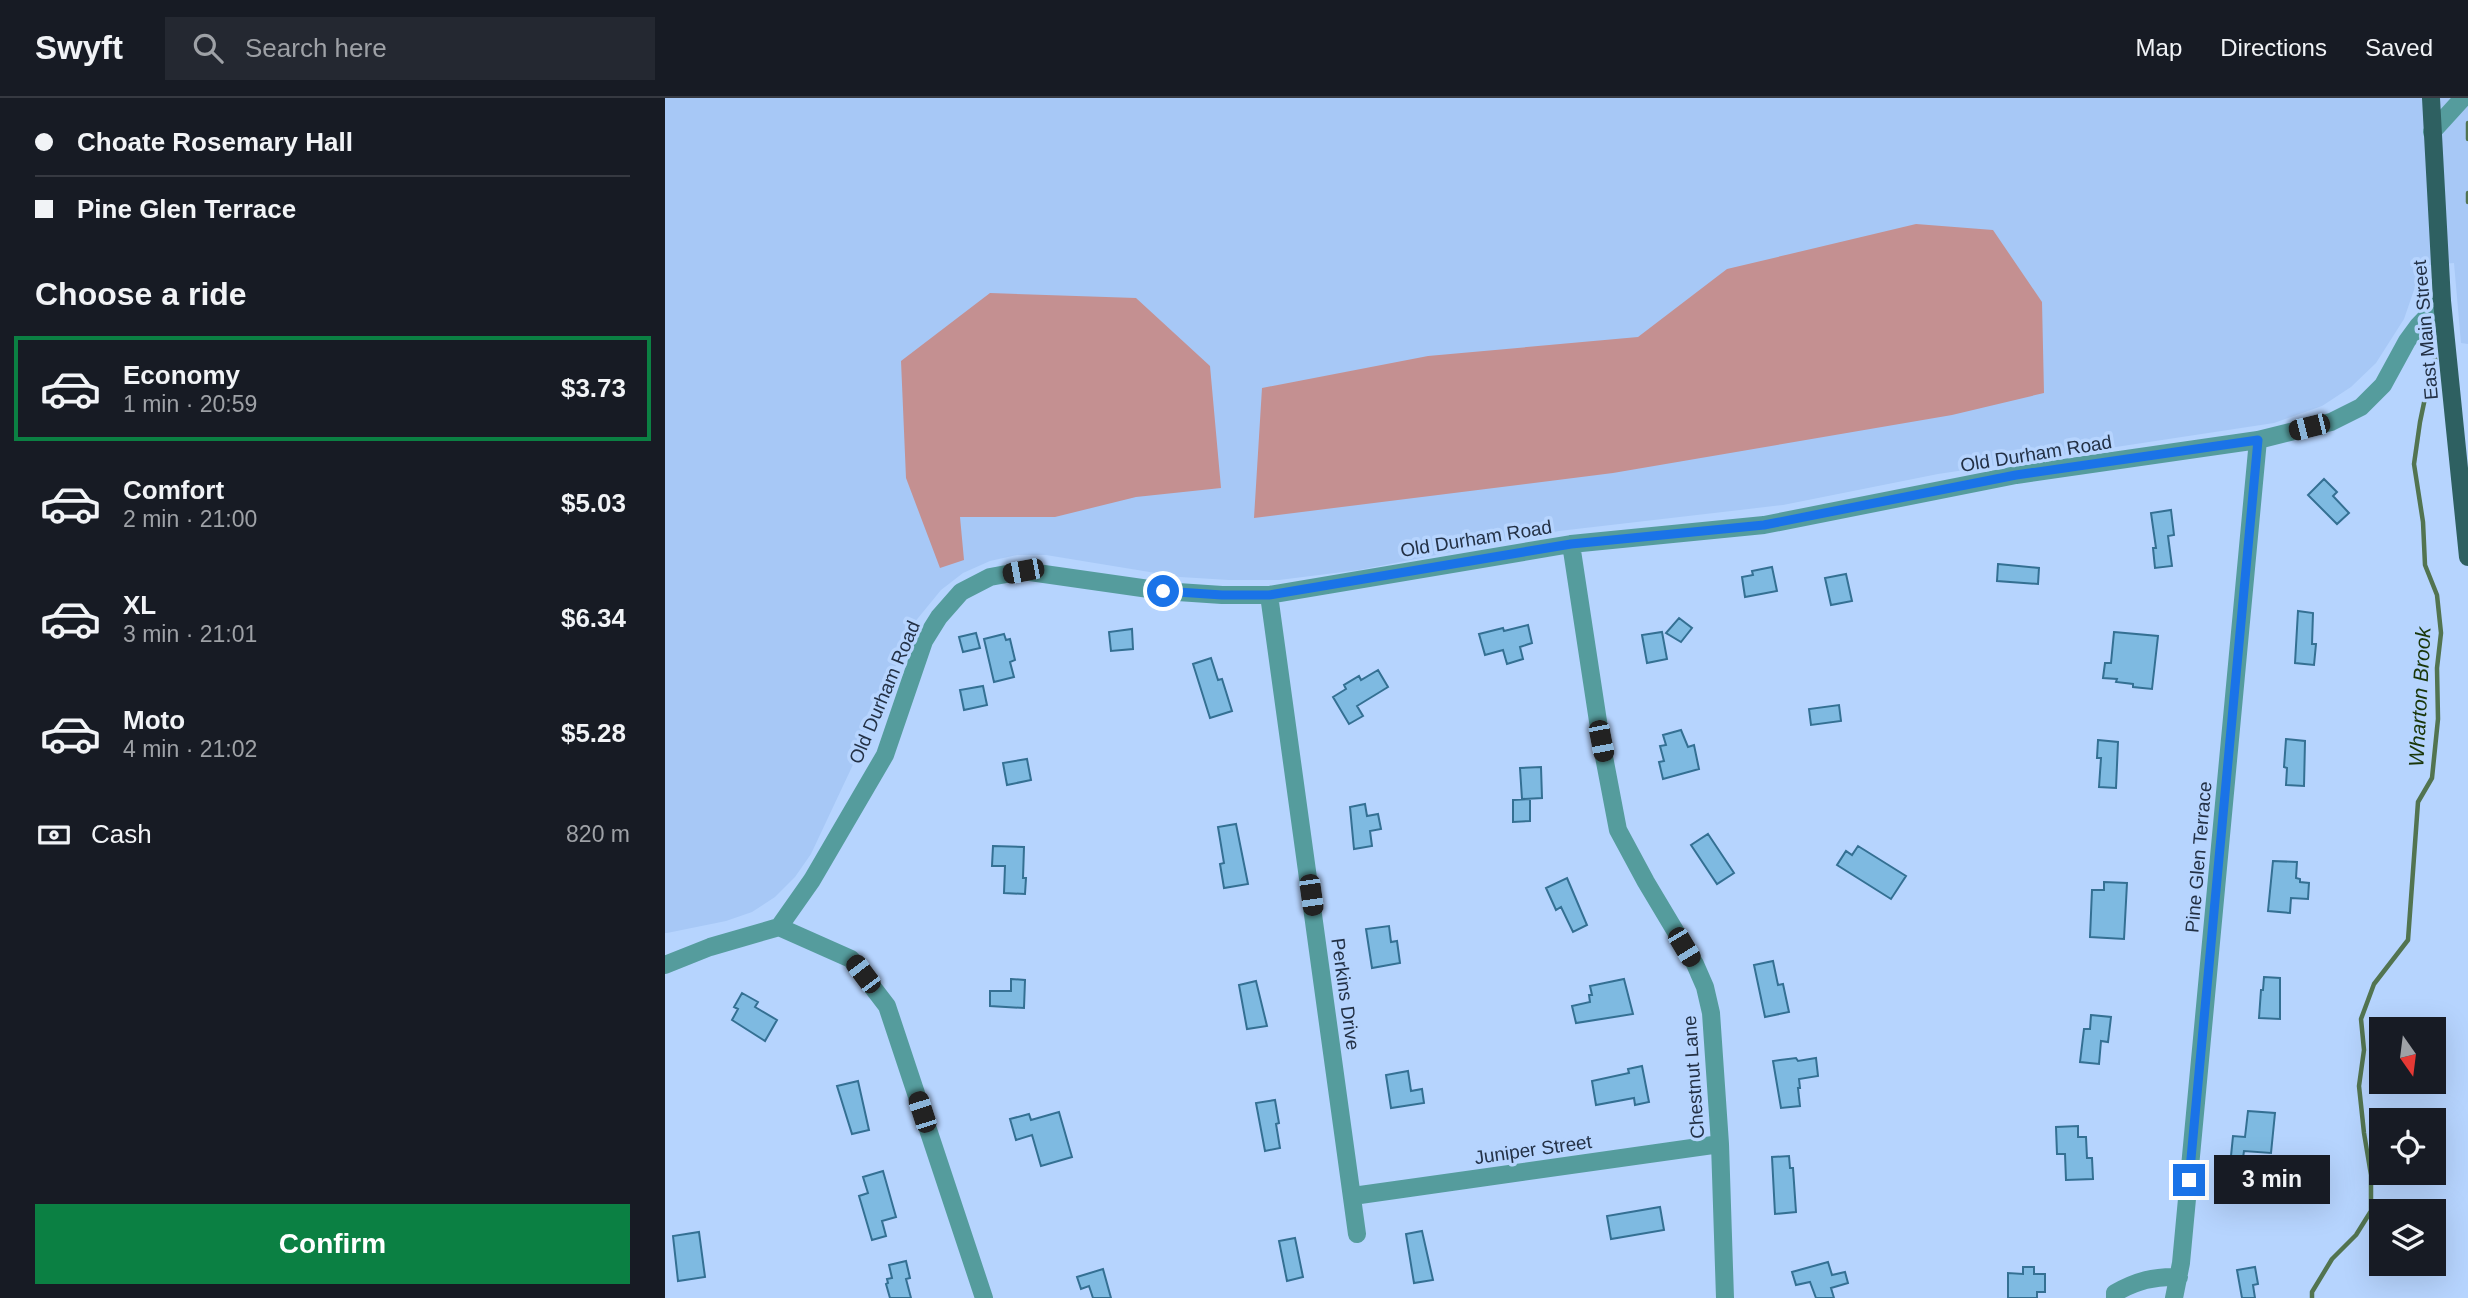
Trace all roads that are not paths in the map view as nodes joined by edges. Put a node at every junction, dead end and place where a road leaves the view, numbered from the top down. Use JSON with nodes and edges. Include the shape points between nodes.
{"nodes":[{"id":1,"x":2431,"y":98,"type":"edge"},
{"id":2,"x":2462,"y":100,"type":"edge"},
{"id":3,"x":2432,"y":132,"type":"junction"},
{"id":4,"x":2442,"y":301,"type":"junction"},
{"id":5,"x":2258,"y":440,"type":"junction"},
{"id":6,"x":1571,"y":544,"type":"junction"},
{"id":7,"x":2468,"y":557,"type":"edge"},
{"id":8,"x":1269,"y":595,"type":"junction"},
{"id":9,"x":779,"y":927,"type":"junction"},
{"id":10,"x":665,"y":965,"type":"edge"},
{"id":11,"x":1720,"y":1144,"type":"junction"},
{"id":12,"x":1353,"y":1196,"type":"junction"},
{"id":13,"x":1357,"y":1234,"type":"dead end"},
{"id":14,"x":2179,"y":1277,"type":"junction"},
{"id":15,"x":984,"y":1298,"type":"edge"},
{"id":16,"x":1725,"y":1298,"type":"edge"},
{"id":17,"x":2115,"y":1298,"type":"edge"},
{"id":18,"x":2174,"y":1298,"type":"edge"}],
"edges":[{"from":1,"to":3,"type":"main road","name":"East Main Street"},
{"from":2,"to":3,"type":"street"},
{"from":3,"to":4,"type":"main road","name":"East Main Street"},
{"from":4,"to":5,"type":"street","name":"Old Durham Road","via":[[2418,326],[2383,385],[2361,407],[2331,422]]},
{"from":4,"to":7,"type":"main road","name":"East Main Street"},
{"from":5,"to":6,"type":"street","name":"Old Durham Road","via":[[2016,475],[1764,525]]},
{"from":5,"to":14,"type":"street","name":"Pine Glen Terrace"},
{"from":6,"to":8,"type":"street","name":"Old Durham Road"},
{"from":6,"to":11,"type":"street","name":"Chestnut Lane","via":[[1618,830],[1695,964],[1708,1000]]},
{"from":8,"to":9,"type":"street","name":"Old Durham Road","via":[[1163,591],[1023,571],[990,578],[961,592],[924,641],[885,755],[819,869]]},
{"from":8,"to":12,"type":"street","name":"Perkins Drive"},
{"from":9,"to":10,"type":"street"},
{"from":9,"to":15,"type":"street","via":[[851,959],[887,1006]]},
{"from":11,"to":12,"type":"street","name":"Juniper Street"},
{"from":11,"to":16,"type":"street","name":"Chestnut Lane"},
{"from":12,"to":13,"type":"street","name":"Perkins Drive"},
{"from":14,"to":17,"type":"street","via":[[2156,1276],[2131,1284],[2115,1293]]},
{"from":14,"to":18,"type":"street","name":"Pine Glen Terrace"}]}
